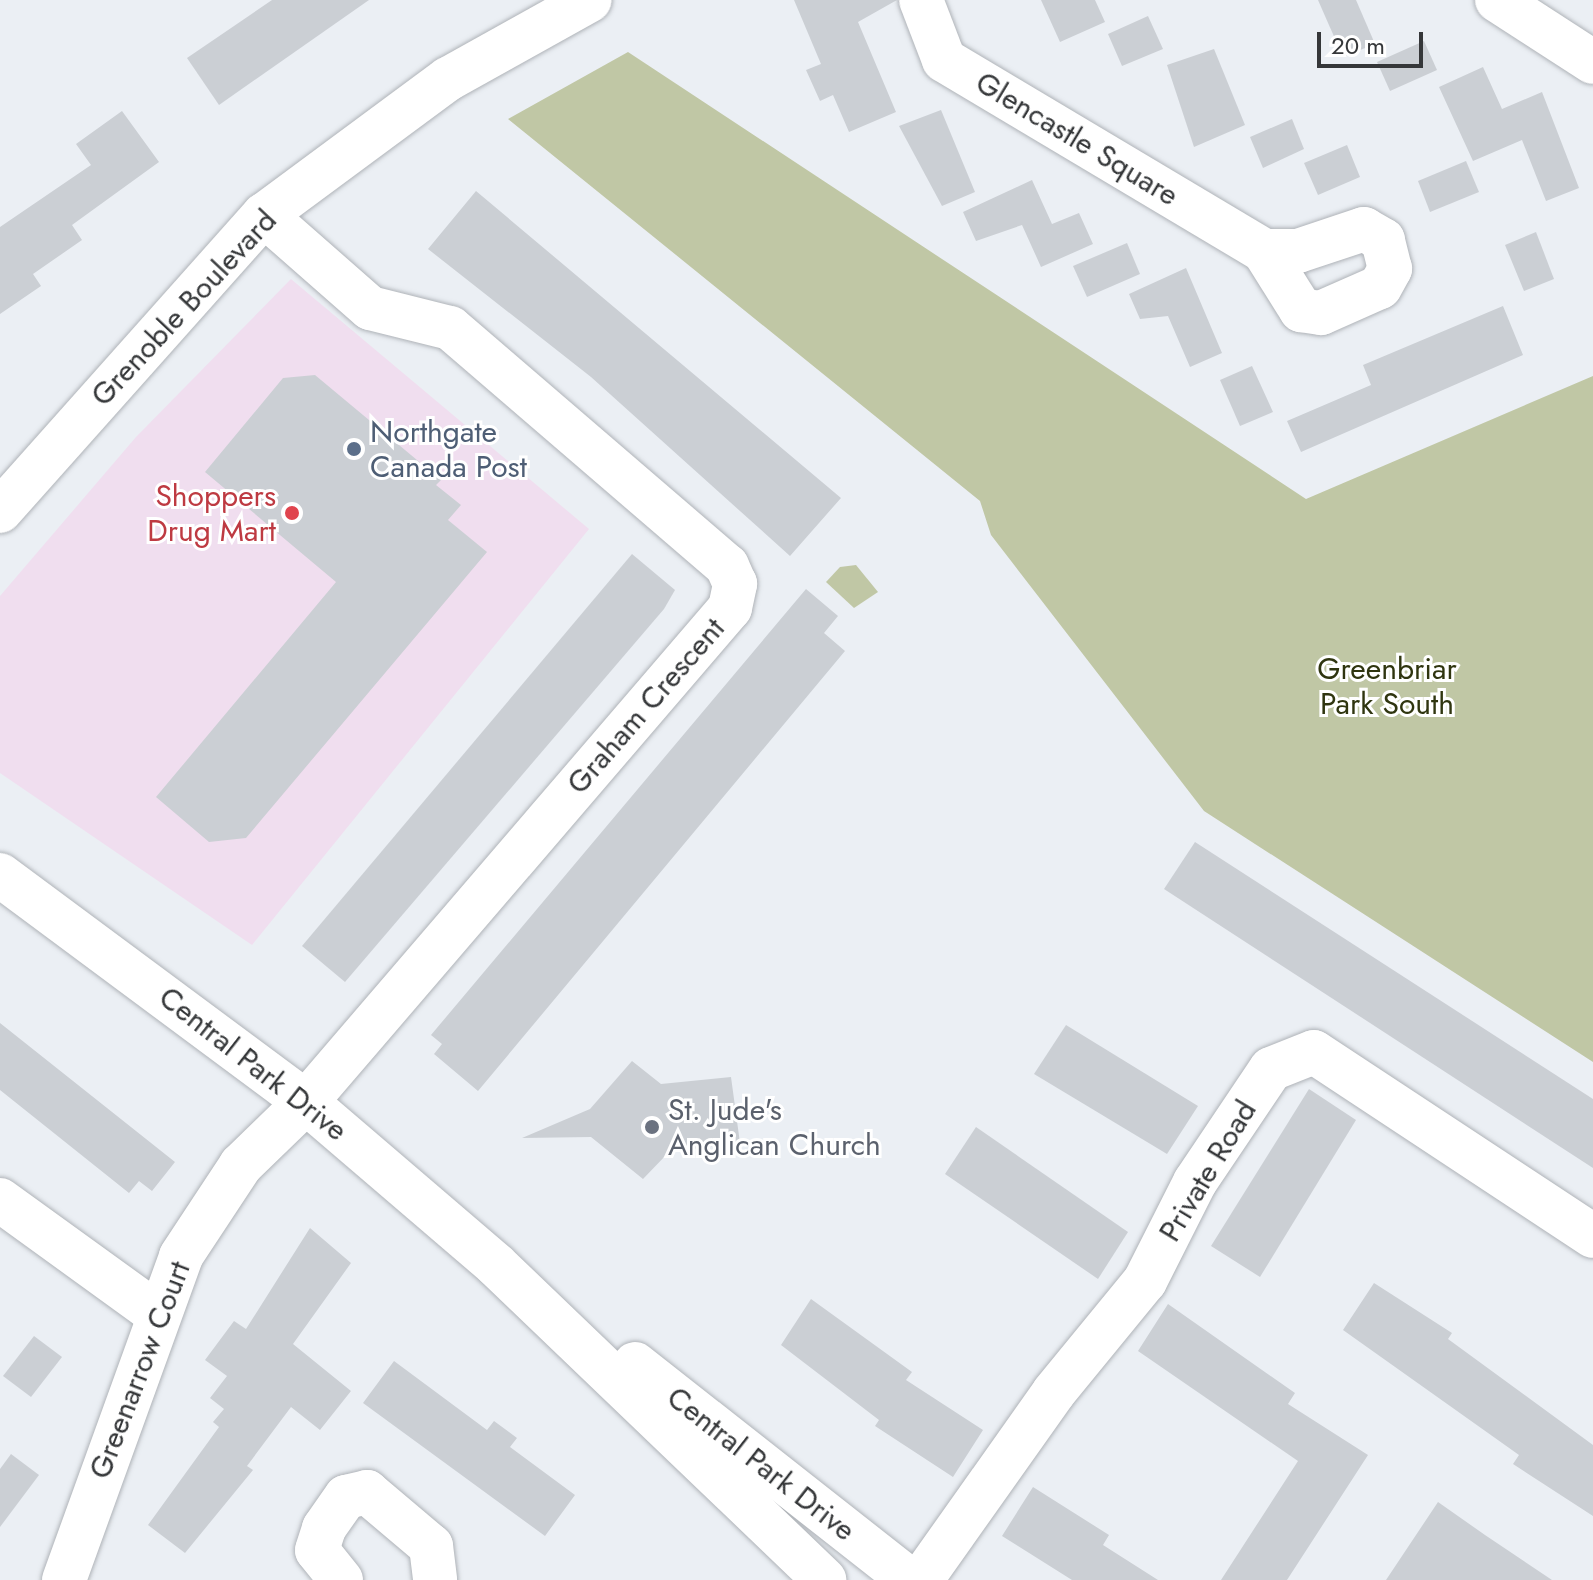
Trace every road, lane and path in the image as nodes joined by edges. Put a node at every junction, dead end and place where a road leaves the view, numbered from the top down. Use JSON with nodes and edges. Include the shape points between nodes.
{"nodes":[{"id":1,"x":590,"y":0,"type":"edge"},
{"id":2,"x":921,"y":0,"type":"edge"},
{"id":3,"x":1497,"y":0,"type":"edge"},
{"id":4,"x":1593,"y":62,"type":"edge"},
{"id":5,"x":264,"y":215,"type":"junction"},
{"id":6,"x":1264,"y":251,"type":"dead end"},
{"id":7,"x":0,"y":511,"type":"edge"},
{"id":8,"x":0,"y":875,"type":"edge"},
{"id":9,"x":306,"y":1102,"type":"junction"},
{"id":10,"x":0,"y":1200,"type":"edge"},
{"id":11,"x":1593,"y":1236,"type":"edge"},
{"id":12,"x":496,"y":1265,"type":"junction"},
{"id":13,"x":156,"y":1313,"type":"junction"},
{"id":14,"x":64,"y":1580,"type":"edge"},
{"id":15,"x":341,"y":1580,"type":"edge"},
{"id":16,"x":435,"y":1580,"type":"edge"},
{"id":17,"x":825,"y":1580,"type":"edge"},
{"id":18,"x":909,"y":1580,"type":"edge"},
{"id":19,"x":921,"y":1580,"type":"edge"}],
"edges":[{"from":1,"to":5,"type":"street","name":"Grenoble Boulevard","via":[[448,79]]},
{"from":2,"to":6,"type":"street","name":"Glencastle Square","via":[[944,60]]},
{"from":3,"to":4,"type":"street"},
{"from":5,"to":7,"type":"street","name":"Grenoble Boulevard"},
{"from":5,"to":9,"type":"street","name":"Graham Crescent","via":[[370,308],[450,328],[727,566],[735,584],[730,608]]},
{"from":8,"to":9,"type":"street","name":"Central Park Drive"},
{"from":9,"to":12,"type":"street","name":"Central Park Drive"},
{"from":9,"to":13,"type":"street","name":"Greenarrow Court","via":[[241,1165],[181,1256]]},
{"from":10,"to":13,"type":"street"},
{"from":11,"to":19,"type":"street","name":"Private Road","via":[[1314,1052],[1271,1069],[1195,1182],[1145,1281],[1054,1392]]},
{"from":12,"to":17,"type":"street","name":"Central Park Drive"},
{"from":12,"to":18,"type":"street","name":"Central Park Drive","via":[[587,1327]]},
{"from":13,"to":14,"type":"street","name":"Greenarrow Court"},
{"from":15,"to":16,"type":"street","via":[[317,1550],[324,1528],[346,1497],[367,1492],[431,1546]]}]}
